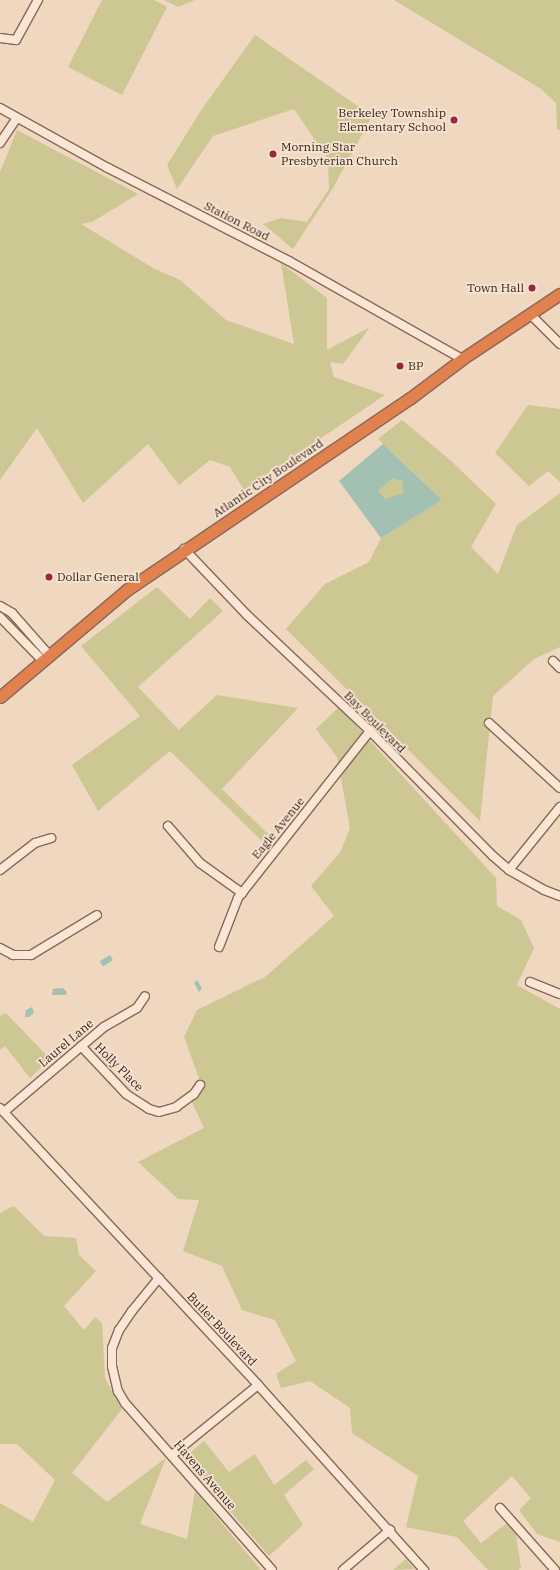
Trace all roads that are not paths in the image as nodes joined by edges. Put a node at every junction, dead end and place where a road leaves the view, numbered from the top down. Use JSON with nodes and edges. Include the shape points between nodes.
{"nodes":[{"id":1,"x":38,"y":0,"type":"edge"},
{"id":2,"x":0,"y":38,"type":"edge"},
{"id":3,"x":0,"y":108,"type":"edge"},
{"id":4,"x":17,"y":118,"type":"junction"},
{"id":5,"x":0,"y":143,"type":"edge"},
{"id":6,"x":560,"y":294,"type":"edge"},
{"id":7,"x":530,"y":315,"type":"junction"},
{"id":8,"x":560,"y":344,"type":"edge"},
{"id":9,"x":462,"y":359,"type":"junction"},
{"id":10,"x":184,"y":549,"type":"junction"},
{"id":11,"x":0,"y":606,"type":"edge"},
{"id":12,"x":0,"y":617,"type":"edge"},
{"id":13,"x":46,"y":658,"type":"junction"},
{"id":14,"x":553,"y":661,"type":"dead end"},
{"id":15,"x":560,"y":668,"type":"edge"},
{"id":16,"x":0,"y":697,"type":"edge"},
{"id":17,"x":489,"y":723,"type":"dead end"},
{"id":18,"x":370,"y":731,"type":"junction"},
{"id":19,"x":560,"y":788,"type":"edge"},
{"id":20,"x":560,"y":807,"type":"edge"},
{"id":21,"x":168,"y":826,"type":"dead end"},
{"id":22,"x":51,"y":838,"type":"dead end"},
{"id":23,"x":0,"y":870,"type":"edge"},
{"id":24,"x":509,"y":870,"type":"junction"},
{"id":25,"x":242,"y":893,"type":"junction"},
{"id":26,"x":560,"y":896,"type":"edge"},
{"id":27,"x":97,"y":915,"type":"dead end"},
{"id":28,"x":219,"y":947,"type":"dead end"},
{"id":29,"x":0,"y":948,"type":"edge"},
{"id":30,"x":530,"y":982,"type":"dead end"},
{"id":31,"x":560,"y":994,"type":"edge"},
{"id":32,"x":145,"y":996,"type":"dead end"},
{"id":33,"x":81,"y":1046,"type":"junction"},
{"id":34,"x":200,"y":1085,"type":"dead end"},
{"id":35,"x":2,"y":1110,"type":"edge"},
{"id":36,"x":159,"y":1278,"type":"junction"},
{"id":37,"x":258,"y":1385,"type":"junction"},
{"id":38,"x":172,"y":1455,"type":"junction"},
{"id":39,"x":500,"y":1508,"type":"dead end"},
{"id":40,"x":390,"y":1530,"type":"junction"},
{"id":41,"x":272,"y":1570,"type":"edge"},
{"id":42,"x":343,"y":1570,"type":"edge"},
{"id":43,"x":424,"y":1570,"type":"edge"},
{"id":44,"x":555,"y":1570,"type":"edge"}],
"edges":[{"from":1,"to":2,"type":"street","via":[[16,40]]},
{"from":3,"to":4,"type":"street","name":"Station Road"},
{"from":4,"to":5,"type":"street"},
{"from":4,"to":9,"type":"street","name":"Station Road","via":[[289,261]]},
{"from":6,"to":7,"type":"highway","name":"Atlantic City Boulevard"},
{"from":7,"to":8,"type":"street"},
{"from":7,"to":9,"type":"highway","name":"Atlantic City Boulevard"},
{"from":9,"to":10,"type":"highway","name":"Atlantic City Boulevard","via":[[409,399]]},
{"from":10,"to":13,"type":"highway","name":"Atlantic City Boulevard","via":[[128,589]]},
{"from":10,"to":18,"type":"street","name":"Bay Boulevard","via":[[247,615]]},
{"from":11,"to":13,"type":"street","via":[[12,613]]},
{"from":12,"to":13,"type":"street"},
{"from":13,"to":16,"type":"highway","name":"Atlantic City Boulevard"},
{"from":14,"to":15,"type":"street"},
{"from":17,"to":19,"type":"street"},
{"from":18,"to":24,"type":"street","name":"Bay Boulevard"},
{"from":18,"to":25,"type":"street","name":"Eagle Avenue"},
{"from":20,"to":24,"type":"street"},
{"from":21,"to":25,"type":"street","via":[[200,863]]},
{"from":22,"to":23,"type":"street","via":[[35,843]]},
{"from":24,"to":26,"type":"street","name":"Bay Boulevard"},
{"from":25,"to":28,"type":"street","name":"Eagle Avenue"},
{"from":27,"to":29,"type":"street","via":[[31,955],[13,955]]},
{"from":30,"to":31,"type":"street"},
{"from":32,"to":33,"type":"street","name":"Laurel Lane","via":[[137,1008],[104,1027]]},
{"from":33,"to":34,"type":"street","name":"Holly Place","via":[[126,1094],[149,1109],[159,1112],[176,1107],[194,1094]]},
{"from":33,"to":35,"type":"street","name":"Laurel Lane"},
{"from":35,"to":36,"type":"street","name":"Butler Boulevard"},
{"from":36,"to":37,"type":"street","name":"Butler Boulevard"},
{"from":36,"to":38,"type":"street","name":"Havens Avenue","via":[[119,1330],[112,1348],[113,1373],[121,1395]]},
{"from":37,"to":38,"type":"street"},
{"from":37,"to":40,"type":"street","name":"Butler Boulevard"},
{"from":38,"to":41,"type":"street","name":"Havens Avenue"},
{"from":39,"to":44,"type":"street"},
{"from":40,"to":42,"type":"street"},
{"from":40,"to":43,"type":"street","name":"Butler Boulevard"}]}
